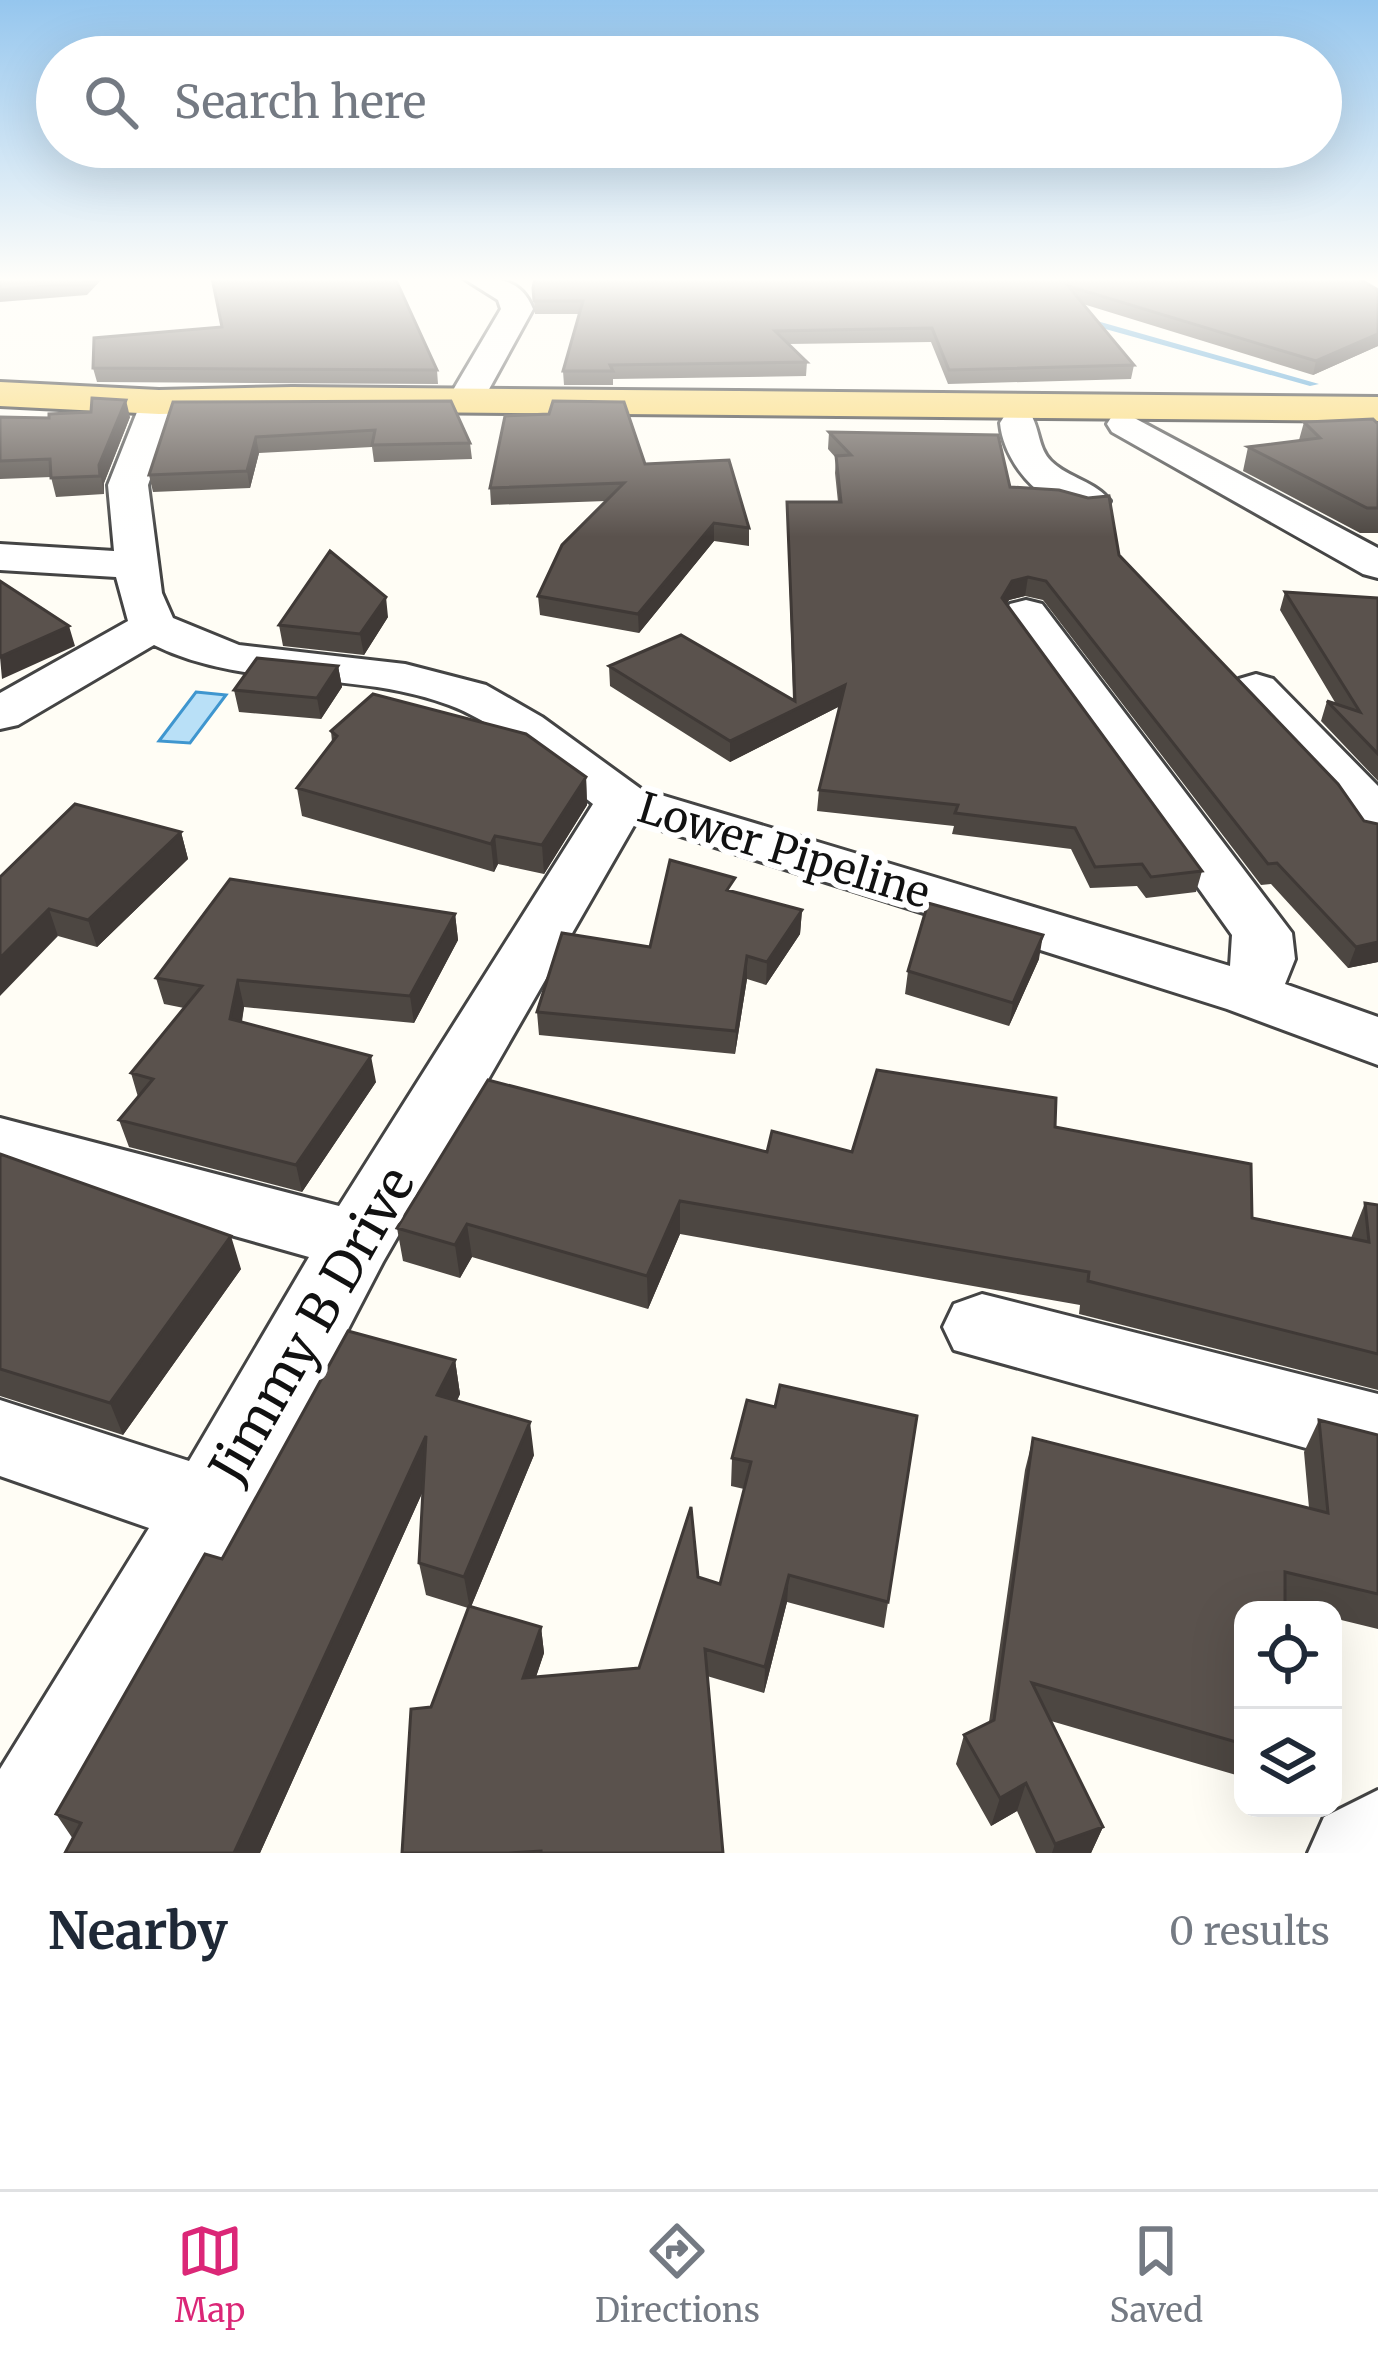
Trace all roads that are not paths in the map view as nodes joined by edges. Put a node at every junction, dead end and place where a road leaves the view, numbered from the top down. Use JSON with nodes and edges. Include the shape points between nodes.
{"nodes":[{"id":1,"x":485,"y":364,"type":"edge"},
{"id":2,"x":525,"y":364,"type":"edge"},
{"id":3,"x":0,"y":394,"type":"edge"},
{"id":4,"x":464,"y":402,"type":"junction"},
{"id":5,"x":520,"y":403,"type":"junction"},
{"id":6,"x":1378,"y":409,"type":"edge"},
{"id":7,"x":154,"y":412,"type":"junction"},
{"id":8,"x":0,"y":418,"type":"edge"},
{"id":9,"x":1018,"y":423,"type":"junction"},
{"id":10,"x":1125,"y":424,"type":"junction"},
{"id":11,"x":1378,"y":428,"type":"edge"},
{"id":12,"x":1090,"y":501,"type":"edge"},
{"id":13,"x":0,"y":557,"type":"edge"},
{"id":14,"x":136,"y":565,"type":"junction"},
{"id":15,"x":1378,"y":565,"type":"edge"},
{"id":16,"x":1026,"y":614,"type":"dead end"},
{"id":17,"x":153,"y":626,"type":"junction"},
{"id":18,"x":1256,"y":689,"type":"dead end"},
{"id":19,"x":0,"y":714,"type":"edge"},
{"id":20,"x":622,"y":800,"type":"junction"},
{"id":21,"x":1370,"y":802,"type":"edge"},
{"id":22,"x":1249,"y":994,"type":"junction"},
{"id":23,"x":1378,"y":1042,"type":"edge"},
{"id":24,"x":0,"y":1144,"type":"edge"},
{"id":25,"x":357,"y":1241,"type":"junction"},
{"id":26,"x":982,"y":1328,"type":"dead end"},
{"id":27,"x":1378,"y":1432,"type":"edge"},
{"id":28,"x":0,"y":1438,"type":"edge"},
{"id":29,"x":209,"y":1508,"type":"junction"},
{"id":30,"x":1378,"y":1840,"type":"edge"},
{"id":31,"x":7,"y":1853,"type":"edge"},
{"id":32,"x":1360,"y":1853,"type":"edge"}],
"edges":[{"from":1,"to":4,"type":"street"},
{"from":2,"to":5,"type":"street"},
{"from":3,"to":7,"type":"main road","via":[[106,396]]},
{"from":4,"to":5,"type":"main road"},
{"from":4,"to":7,"type":"main road"},
{"from":5,"to":6,"type":"main road"},
{"from":7,"to":8,"type":"main road"},
{"from":7,"to":9,"type":"main road"},
{"from":7,"to":14,"type":"street","via":[[128,484]]},
{"from":9,"to":10,"type":"main road"},
{"from":9,"to":12,"type":"street","via":[[1018,444],[1031,465]]},
{"from":10,"to":11,"type":"main road"},
{"from":10,"to":15,"type":"street"},
{"from":13,"to":14,"type":"street"},
{"from":14,"to":17,"type":"street"},
{"from":16,"to":22,"type":"street","via":[[1262,933],[1264,959]]},
{"from":17,"to":19,"type":"street"},
{"from":17,"to":20,"type":"street","name":"Lower Pipeline","via":[[238,659],[469,695]]},
{"from":18,"to":21,"type":"street"},
{"from":20,"to":22,"type":"street","name":"Lower Pipeline"},
{"from":20,"to":25,"type":"street","name":"Jimmy B Drive"},
{"from":22,"to":23,"type":"street","name":"Lower Pipeline"},
{"from":24,"to":25,"type":"street"},
{"from":25,"to":29,"type":"street","name":"Jimmy B Drive"},
{"from":26,"to":27,"type":"street"},
{"from":28,"to":29,"type":"street"},
{"from":29,"to":31,"type":"street","name":"Jimmy B Drive"},
{"from":30,"to":32,"type":"street"}]}
